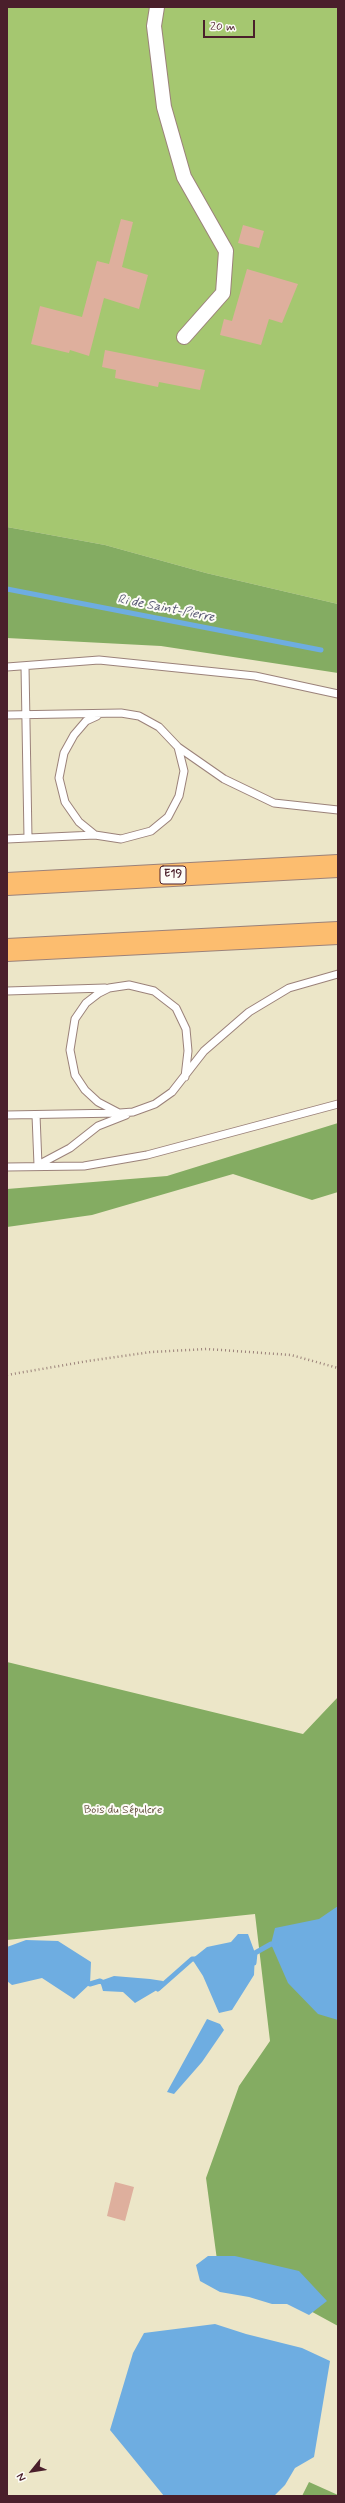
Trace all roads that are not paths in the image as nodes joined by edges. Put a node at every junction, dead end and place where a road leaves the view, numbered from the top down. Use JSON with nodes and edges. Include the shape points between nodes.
{"nodes":[{"id":1,"x":157,"y":7,"type":"edge"},
{"id":2,"x":184,"y":337,"type":"dead end"},
{"id":3,"x":25,"y":666,"type":"junction"},
{"id":4,"x":7,"y":667,"type":"edge"},
{"id":5,"x":338,"y":694,"type":"edge"},
{"id":6,"x":25,"y":714,"type":"junction"},
{"id":7,"x":7,"y":715,"type":"edge"},
{"id":8,"x":99,"y":715,"type":"junction"},
{"id":9,"x":178,"y":747,"type":"junction"},
{"id":10,"x":338,"y":810,"type":"edge"},
{"id":11,"x":95,"y":835,"type":"junction"},
{"id":12,"x":28,"y":838,"type":"junction"},
{"id":13,"x":7,"y":839,"type":"edge"},
{"id":14,"x":338,"y":866,"type":"edge"},
{"id":15,"x":7,"y":884,"type":"edge"},
{"id":16,"x":338,"y":933,"type":"edge"},
{"id":17,"x":7,"y":950,"type":"edge"},
{"id":18,"x":338,"y":974,"type":"edge"},
{"id":19,"x":109,"y":988,"type":"junction"},
{"id":20,"x":7,"y":991,"type":"edge"},
{"id":21,"x":185,"y":1077,"type":"junction"},
{"id":22,"x":338,"y":1104,"type":"edge"},
{"id":23,"x":133,"y":1112,"type":"junction"},
{"id":24,"x":120,"y":1113,"type":"junction"},
{"id":25,"x":36,"y":1115,"type":"junction"},
{"id":26,"x":7,"y":1116,"type":"edge"},
{"id":27,"x":38,"y":1165,"type":"junction"},
{"id":28,"x":7,"y":1167,"type":"edge"}],
"edges":[{"from":1,"to":2,"type":"street","via":[[154,26],[164,107],[184,177],[226,251],[223,293]]},
{"from":3,"to":4,"type":"lane"},
{"from":3,"to":5,"type":"lane","via":[[99,660],[255,676]]},
{"from":3,"to":6,"type":"lane"},
{"from":6,"to":7,"type":"lane"},
{"from":6,"to":8,"type":"lane"},
{"from":6,"to":12,"type":"lane"},
{"from":8,"to":9,"type":"lane","via":[[121,713],[139,716],[159,727]]},
{"from":8,"to":11,"type":"lane","via":[[86,721],[74,735],[64,753],[59,778],[65,802],[79,822]]},
{"from":9,"to":10,"type":"lane","via":[[224,779],[274,803]]},
{"from":9,"to":11,"type":"lane","via":[[184,772],[179,796],[168,817],[151,831],[121,839]]},
{"from":11,"to":12,"type":"lane"},
{"from":12,"to":13,"type":"lane"},
{"from":14,"to":15,"type":"highway","number":"E19"},
{"from":16,"to":17,"type":"highway"},
{"from":18,"to":21,"type":"lane","via":[[289,988],[249,1012],[204,1051]]},
{"from":19,"to":20,"type":"lane"},
{"from":19,"to":21,"type":"lane","via":[[129,985],[154,991],[176,1008],[186,1029],[188,1051]]},
{"from":19,"to":24,"type":"lane","via":[[86,1003],[74,1019],[70,1050],[75,1075],[85,1090],[98,1102]]},
{"from":21,"to":23,"type":"lane","via":[[172,1092],[155,1104]]},
{"from":22,"to":27,"type":"lane","via":[[146,1155],[84,1166]]},
{"from":23,"to":24,"type":"lane"},
{"from":23,"to":27,"type":"lane","via":[[98,1126],[70,1148]]},
{"from":24,"to":25,"type":"lane"},
{"from":25,"to":26,"type":"lane"},
{"from":25,"to":27,"type":"lane"},
{"from":27,"to":28,"type":"lane"}]}
